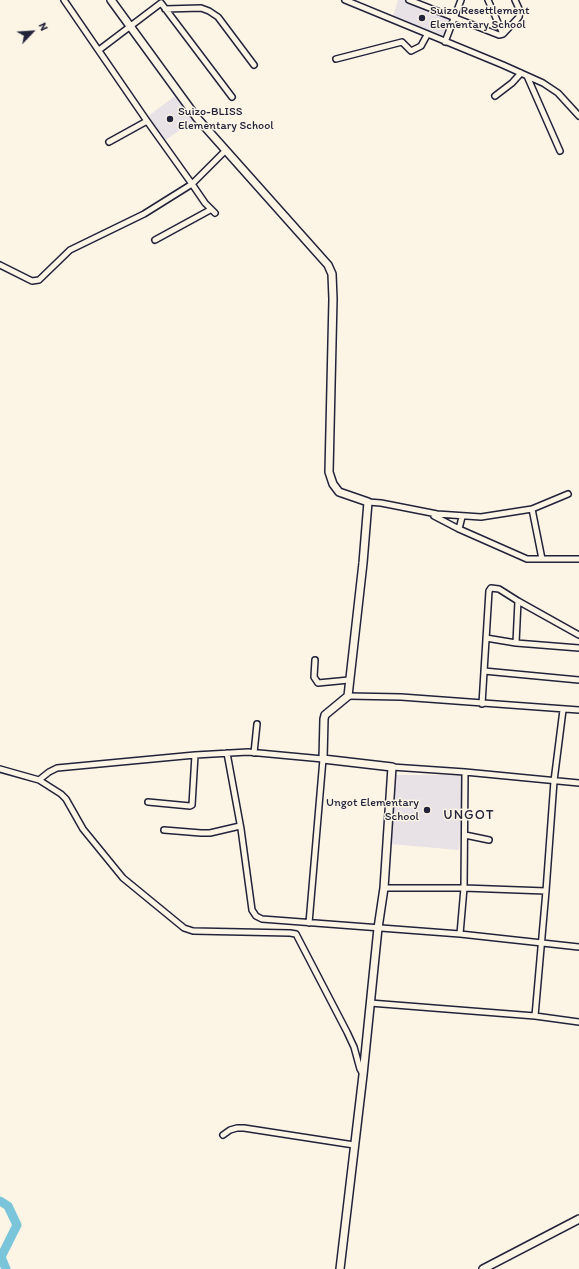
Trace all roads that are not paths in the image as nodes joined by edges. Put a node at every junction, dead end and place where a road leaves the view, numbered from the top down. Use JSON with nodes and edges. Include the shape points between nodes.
{"nodes":[{"id":1,"x":64,"y":0,"type":"edge"},
{"id":2,"x":111,"y":0,"type":"edge"},
{"id":3,"x":410,"y":0,"type":"edge"},
{"id":4,"x":462,"y":0,"type":"edge"},
{"id":5,"x":488,"y":0,"type":"edge"},
{"id":6,"x":515,"y":0,"type":"edge"},
{"id":7,"x":349,"y":1,"type":"edge"},
{"id":8,"x":165,"y":9,"type":"junction"},
{"id":9,"x":454,"y":18,"type":"junction"},
{"id":10,"x":130,"y":26,"type":"junction"},
{"id":11,"x":502,"y":34,"type":"junction"},
{"id":12,"x":428,"y":35,"type":"junction"},
{"id":13,"x":445,"y":42,"type":"junction"},
{"id":14,"x":99,"y":50,"type":"junction"},
{"id":15,"x":336,"y":59,"type":"dead end"},
{"id":16,"x":254,"y":65,"type":"dead end"},
{"id":17,"x":521,"y":74,"type":"junction"},
{"id":18,"x":527,"y":76,"type":"junction"},
{"id":19,"x":495,"y":96,"type":"dead end"},
{"id":20,"x":232,"y":97,"type":"dead end"},
{"id":21,"x":579,"y":116,"type":"edge"},
{"id":22,"x":147,"y":121,"type":"junction"},
{"id":23,"x":109,"y":142,"type":"dead end"},
{"id":24,"x":226,"y":150,"type":"junction"},
{"id":25,"x":560,"y":151,"type":"dead end"},
{"id":26,"x":192,"y":184,"type":"junction"},
{"id":27,"x":155,"y":240,"type":"dead end"},
{"id":28,"x":0,"y":265,"type":"edge"},
{"id":29,"x":568,"y":494,"type":"dead end"},
{"id":30,"x":368,"y":502,"type":"junction"},
{"id":31,"x":532,"y":509,"type":"junction"},
{"id":32,"x":428,"y":512,"type":"junction"},
{"id":33,"x":462,"y":516,"type":"junction"},
{"id":34,"x":459,"y":529,"type":"junction"},
{"id":35,"x":542,"y":559,"type":"junction"},
{"id":36,"x":579,"y":559,"type":"edge"},
{"id":37,"x":518,"y":601,"type":"junction"},
{"id":38,"x":579,"y":635,"type":"edge"},
{"id":39,"x":486,"y":638,"type":"junction"},
{"id":40,"x":516,"y":644,"type":"junction"},
{"id":41,"x":579,"y":648,"type":"edge"},
{"id":42,"x":315,"y":660,"type":"dead end"},
{"id":43,"x":484,"y":671,"type":"junction"},
{"id":44,"x":349,"y":680,"type":"junction"},
{"id":45,"x":579,"y":680,"type":"edge"},
{"id":46,"x":348,"y":696,"type":"junction"},
{"id":47,"x":482,"y":704,"type":"junction"},
{"id":48,"x":563,"y":710,"type":"junction"},
{"id":49,"x":579,"y":710,"type":"edge"},
{"id":50,"x":257,"y":724,"type":"dead end"},
{"id":51,"x":227,"y":753,"type":"junction"},
{"id":52,"x":254,"y":753,"type":"junction"},
{"id":53,"x":195,"y":755,"type":"junction"},
{"id":54,"x":323,"y":759,"type":"junction"},
{"id":55,"x":392,"y":768,"type":"junction"},
{"id":56,"x":0,"y":769,"type":"edge"},
{"id":57,"x":465,"y":772,"type":"junction"},
{"id":58,"x":39,"y":780,"type":"junction"},
{"id":59,"x":554,"y":781,"type":"junction"},
{"id":60,"x":579,"y":783,"type":"edge"},
{"id":61,"x":148,"y":802,"type":"dead end"},
{"id":62,"x":240,"y":826,"type":"junction"},
{"id":63,"x":164,"y":830,"type":"dead end"},
{"id":64,"x":465,"y":836,"type":"junction"},
{"id":65,"x":489,"y":840,"type":"dead end"},
{"id":66,"x":384,"y":888,"type":"junction"},
{"id":67,"x":464,"y":888,"type":"junction"},
{"id":68,"x":546,"y":892,"type":"junction"},
{"id":69,"x":309,"y":924,"type":"junction"},
{"id":70,"x":378,"y":928,"type":"junction"},
{"id":71,"x":460,"y":934,"type":"junction"},
{"id":72,"x":541,"y":943,"type":"junction"},
{"id":73,"x":579,"y":947,"type":"edge"},
{"id":74,"x":370,"y":1003,"type":"junction"},
{"id":75,"x":534,"y":1016,"type":"junction"},
{"id":76,"x":579,"y":1022,"type":"edge"},
{"id":77,"x":364,"y":1074,"type":"junction"},
{"id":78,"x":223,"y":1135,"type":"dead end"},
{"id":79,"x":354,"y":1145,"type":"junction"},
{"id":80,"x":579,"y":1219,"type":"edge"},
{"id":81,"x":340,"y":1269,"type":"edge"},
{"id":82,"x":482,"y":1269,"type":"edge"}],
"edges":[{"from":1,"to":14,"type":"street"},
{"from":2,"to":10,"type":"street"},
{"from":3,"to":9,"type":"street"},
{"from":4,"to":9,"type":"street"},
{"from":5,"to":11,"type":"street"},
{"from":6,"to":11,"type":"street","via":[[520,11],[519,17]]},
{"from":7,"to":12,"type":"street"},
{"from":8,"to":10,"type":"street","via":[[161,3]]},
{"from":8,"to":16,"type":"street","via":[[201,8],[209,11],[218,17]]},
{"from":8,"to":20,"type":"street"},
{"from":9,"to":11,"type":"street","via":[[497,35]]},
{"from":9,"to":13,"type":"street"},
{"from":10,"to":14,"type":"street"},
{"from":10,"to":24,"type":"street","via":[[186,105]]},
{"from":12,"to":13,"type":"street"},
{"from":12,"to":15,"type":"street","via":[[421,46],[411,51],[402,42]]},
{"from":13,"to":17,"type":"street"},
{"from":14,"to":22,"type":"street"},
{"from":17,"to":18,"type":"street"},
{"from":17,"to":19,"type":"street"},
{"from":18,"to":21,"type":"street","via":[[558,93]]},
{"from":18,"to":25,"type":"street"},
{"from":22,"to":23,"type":"street"},
{"from":22,"to":26,"type":"street"},
{"from":24,"to":26,"type":"street"},
{"from":24,"to":30,"type":"street","via":[[331,270],[333,299],[329,472],[339,492]]},
{"from":26,"to":27,"type":"street","via":[[213,211]]},
{"from":26,"to":28,"type":"street","via":[[144,214],[70,250],[39,280],[32,280]]},
{"from":29,"to":31,"type":"street"},
{"from":30,"to":32,"type":"street"},
{"from":30,"to":44,"type":"street"},
{"from":31,"to":33,"type":"street","via":[[481,517]]},
{"from":31,"to":35,"type":"street"},
{"from":32,"to":33,"type":"street"},
{"from":32,"to":34,"type":"street"},
{"from":33,"to":34,"type":"street"},
{"from":34,"to":35,"type":"street","via":[[527,559]]},
{"from":35,"to":36,"type":"street"},
{"from":37,"to":38,"type":"street"},
{"from":37,"to":39,"type":"street","via":[[494,587],[491,588]]},
{"from":37,"to":40,"type":"street"},
{"from":39,"to":40,"type":"street"},
{"from":39,"to":43,"type":"street"},
{"from":40,"to":41,"type":"street"},
{"from":42,"to":44,"type":"street","via":[[314,677],[318,682]]},
{"from":43,"to":45,"type":"street"},
{"from":43,"to":47,"type":"street"},
{"from":44,"to":46,"type":"street"},
{"from":46,"to":47,"type":"street","via":[[401,697]]},
{"from":46,"to":54,"type":"street","via":[[325,715]]},
{"from":47,"to":48,"type":"street"},
{"from":48,"to":49,"type":"street"},
{"from":48,"to":59,"type":"street"},
{"from":50,"to":52,"type":"street"},
{"from":51,"to":52,"type":"street"},
{"from":51,"to":53,"type":"street"},
{"from":51,"to":62,"type":"street"},
{"from":52,"to":54,"type":"street"},
{"from":53,"to":58,"type":"street","via":[[56,768]]},
{"from":53,"to":61,"type":"street","via":[[192,805]]},
{"from":54,"to":55,"type":"street"},
{"from":54,"to":69,"type":"street"},
{"from":55,"to":57,"type":"street"},
{"from":55,"to":66,"type":"street"},
{"from":56,"to":58,"type":"street"},
{"from":57,"to":59,"type":"street"},
{"from":57,"to":64,"type":"street"},
{"from":58,"to":77,"type":"street","via":[[63,796],[83,829],[123,878],[184,928],[193,931],[296,934],[347,1032]]},
{"from":59,"to":60,"type":"street"},
{"from":59,"to":68,"type":"street"},
{"from":62,"to":63,"type":"street","via":[[201,833]]},
{"from":62,"to":69,"type":"street","via":[[252,910],[256,916],[262,919]]},
{"from":64,"to":65,"type":"street"},
{"from":64,"to":67,"type":"street"},
{"from":66,"to":67,"type":"street"},
{"from":66,"to":70,"type":"street"},
{"from":67,"to":68,"type":"street"},
{"from":67,"to":71,"type":"street"},
{"from":68,"to":72,"type":"street"},
{"from":69,"to":70,"type":"street"},
{"from":70,"to":71,"type":"street"},
{"from":70,"to":74,"type":"street"},
{"from":71,"to":72,"type":"street"},
{"from":72,"to":73,"type":"street"},
{"from":72,"to":75,"type":"street"},
{"from":74,"to":75,"type":"street"},
{"from":74,"to":77,"type":"street"},
{"from":75,"to":76,"type":"street"},
{"from":77,"to":79,"type":"street"},
{"from":78,"to":79,"type":"street","via":[[230,1130],[244,1128]]},
{"from":79,"to":81,"type":"street"},
{"from":80,"to":82,"type":"street"}]}
